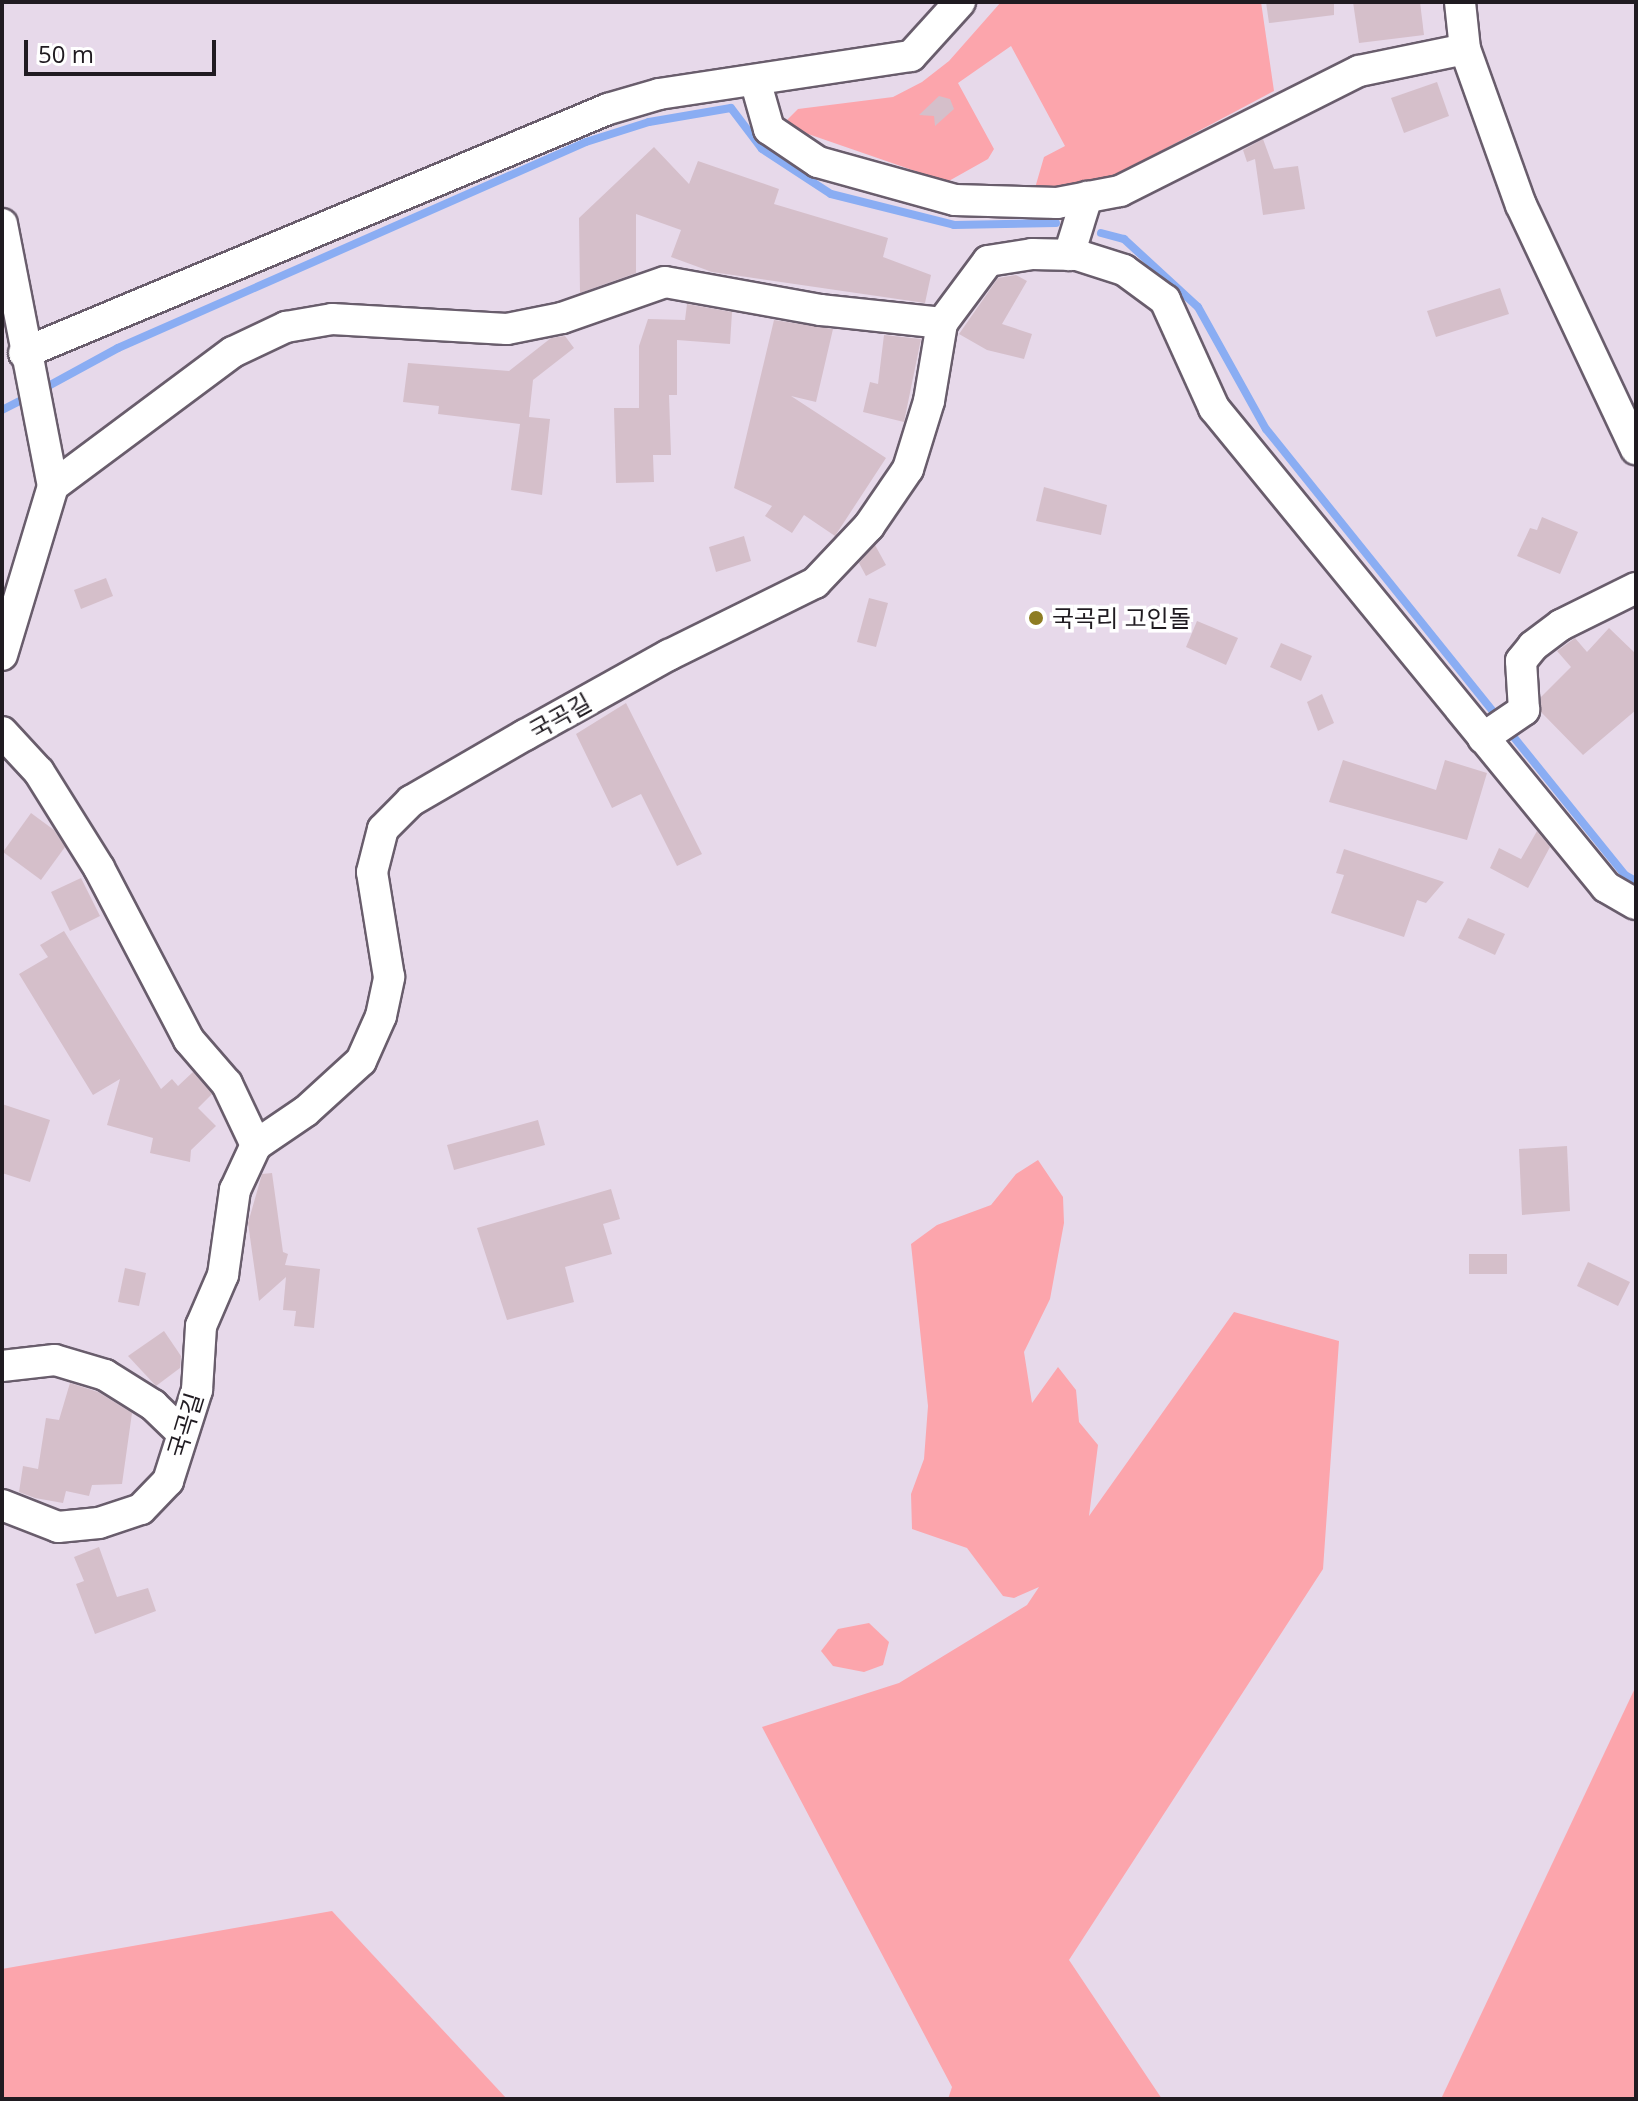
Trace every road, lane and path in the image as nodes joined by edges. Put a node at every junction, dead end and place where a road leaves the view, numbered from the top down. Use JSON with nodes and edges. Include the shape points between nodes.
{"nodes":[{"id":1,"x":960,"y":2,"type":"edge"},
{"id":2,"x":1460,"y":2,"type":"edge"},
{"id":3,"x":1465,"y":49,"type":"junction"},
{"id":4,"x":755,"y":80,"type":"junction"},
{"id":5,"x":1087,"y":197,"type":"junction"},
{"id":6,"x":2,"y":224,"type":"edge"},
{"id":7,"x":1069,"y":255,"type":"junction"},
{"id":8,"x":942,"y":323,"type":"junction"},
{"id":9,"x":25,"y":358,"type":"junction"},
{"id":10,"x":1636,"y":449,"type":"edge"},
{"id":11,"x":53,"y":486,"type":"junction"},
{"id":12,"x":1636,"y":588,"type":"edge"},
{"id":13,"x":2,"y":655,"type":"edge"},
{"id":14,"x":2,"y":732,"type":"edge"},
{"id":15,"x":1486,"y":736,"type":"junction"},
{"id":16,"x":1636,"y":904,"type":"edge"},
{"id":17,"x":256,"y":1145,"type":"junction"},
{"id":18,"x":2,"y":1366,"type":"edge"},
{"id":19,"x":182,"y":1433,"type":"junction"},
{"id":20,"x":2,"y":1505,"type":"edge"}],
"edges":[{"from":1,"to":4,"type":"street","via":[[911,56]]},
{"from":2,"to":3,"type":"street"},
{"from":3,"to":5,"type":"street","via":[[1359,71],[1120,191]]},
{"from":3,"to":10,"type":"street","via":[[1521,205]]},
{"from":4,"to":5,"type":"street","via":[[769,129],[818,162],[955,200],[1057,203]]},
{"from":4,"to":9,"type":"street","via":[[659,94],[608,109]]},
{"from":5,"to":7,"type":"street"},
{"from":6,"to":9,"type":"street"},
{"from":7,"to":8,"type":"street","via":[[988,261]]},
{"from":7,"to":15,"type":"street","via":[[1124,270],[1165,300],[1214,408]]},
{"from":8,"to":11,"type":"street","via":[[821,310],[665,282],[562,318],[507,329],[332,319],[286,327],[233,352]]},
{"from":8,"to":17,"type":"street","name":"국곡길","via":[[929,401],[908,469],[869,526],[815,583],[669,655],[525,735],[411,801],[383,829],[372,872],[389,977],[381,1016],[361,1061],[306,1111]]},
{"from":9,"to":11,"type":"street"},
{"from":11,"to":13,"type":"street"},
{"from":12,"to":15,"type":"street","via":[[1561,625],[1533,646],[1521,661],[1524,710]]},
{"from":14,"to":17,"type":"street","via":[[39,772],[99,868],[189,1040],[227,1084]]},
{"from":15,"to":16,"type":"street","via":[[1606,887]]},
{"from":17,"to":19,"type":"street","name":"국곡길","via":[[235,1190],[223,1275],[201,1326],[197,1390]]},
{"from":18,"to":19,"type":"street","via":[[55,1360],[105,1375],[153,1405]]},
{"from":19,"to":20,"type":"street","name":"국곡길","via":[[168,1481],[141,1509],[99,1523],[58,1527]]}]}
